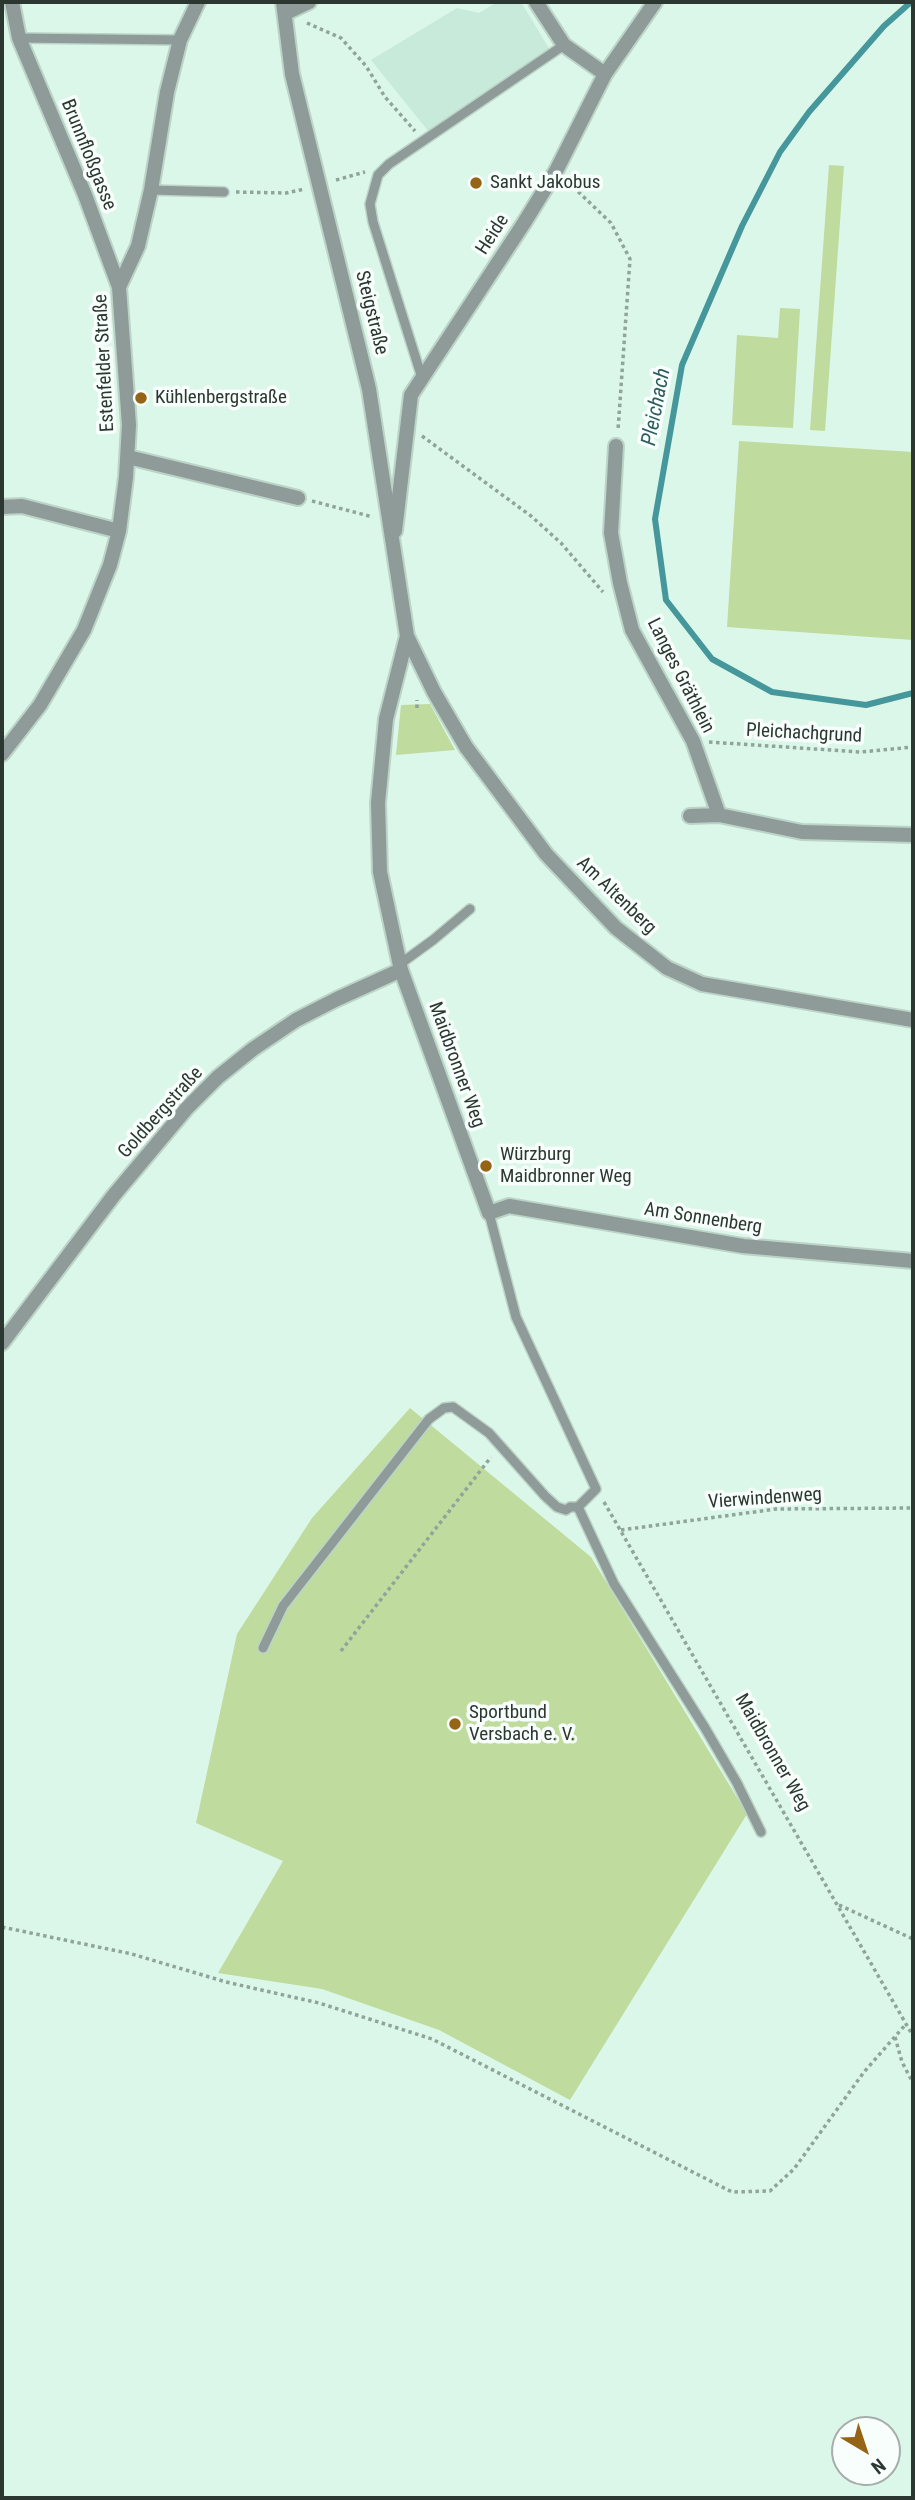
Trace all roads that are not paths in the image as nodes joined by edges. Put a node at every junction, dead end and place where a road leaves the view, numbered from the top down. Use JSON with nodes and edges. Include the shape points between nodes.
{"nodes":[{"id":1,"x":12,"y":2,"type":"edge"},
{"id":2,"x":198,"y":2,"type":"edge"},
{"id":3,"x":309,"y":2,"type":"edge"},
{"id":4,"x":536,"y":2,"type":"edge"},
{"id":5,"x":655,"y":2,"type":"edge"},
{"id":6,"x":284,"y":7,"type":"edge"},
{"id":7,"x":12,"y":31,"type":"edge"},
{"id":8,"x":180,"y":40,"type":"junction"},
{"id":9,"x":564,"y":45,"type":"junction"},
{"id":10,"x":605,"y":74,"type":"junction"},
{"id":11,"x":151,"y":190,"type":"junction"},
{"id":12,"x":224,"y":192,"type":"road end"},
{"id":13,"x":118,"y":287,"type":"junction"},
{"id":14,"x":422,"y":378,"type":"junction"},
{"id":15,"x":616,"y":446,"type":"road end"},
{"id":16,"x":128,"y":457,"type":"junction"},
{"id":17,"x":298,"y":498,"type":"road end"},
{"id":18,"x":2,"y":508,"type":"edge"},
{"id":19,"x":119,"y":531,"type":"junction"},
{"id":20,"x":393,"y":550,"type":"junction"},
{"id":21,"x":407,"y":636,"type":"junction"},
{"id":22,"x":2,"y":754,"type":"edge"},
{"id":23,"x":719,"y":815,"type":"junction"},
{"id":24,"x":690,"y":816,"type":"dead end"},
{"id":25,"x":913,"y":835,"type":"edge"},
{"id":26,"x":470,"y":909,"type":"dead end"},
{"id":27,"x":400,"y":967,"type":"junction"},
{"id":28,"x":913,"y":1020,"type":"edge"},
{"id":29,"x":489,"y":1213,"type":"junction"},
{"id":30,"x":913,"y":1261,"type":"edge"},
{"id":31,"x":2,"y":1343,"type":"edge"},
{"id":32,"x":578,"y":1507,"type":"junction"},
{"id":33,"x":263,"y":1648,"type":"dead end"},
{"id":34,"x":761,"y":1832,"type":"dead end"}],
"edges":[{"from":1,"to":7,"type":"street","name":"Brunnfloßgasse"},
{"from":2,"to":8,"type":"street","name":"Estenfelder Straße"},
{"from":3,"to":6,"type":"street"},
{"from":4,"to":9,"type":"street"},
{"from":5,"to":10,"type":"street","name":"Heide"},
{"from":6,"to":20,"type":"street","name":"Steigstraße","via":[[292,74],[369,389]]},
{"from":7,"to":8,"type":"lane"},
{"from":7,"to":13,"type":"street","name":"Brunnfloßgasse","via":[[85,195]]},
{"from":8,"to":11,"type":"street","name":"Estenfelder Straße"},
{"from":9,"to":10,"type":"street"},
{"from":9,"to":14,"type":"lane","via":[[389,164],[372,191],[370,204]]},
{"from":10,"to":14,"type":"street","name":"Heide","via":[[556,171]]},
{"from":11,"to":12,"type":"lane"},
{"from":11,"to":13,"type":"street","name":"Estenfelder Straße","via":[[138,246]]},
{"from":13,"to":16,"type":"street","name":"Estenfelder Straße"},
{"from":14,"to":20,"type":"street","name":"Heide","via":[[411,395]]},
{"from":15,"to":23,"type":"street","name":"Langes Gräthlein","via":[[611,533],[632,630],[693,741]]},
{"from":16,"to":17,"type":"street","name":"Estenfelder Straße"},
{"from":16,"to":19,"type":"street","name":"Estenfelder Straße"},
{"from":18,"to":19,"type":"street","via":[[22,506]]},
{"from":19,"to":22,"type":"street","name":"Estenfelder Straße","via":[[84,630],[40,705]]},
{"from":20,"to":21,"type":"street","name":"Steigstraße"},
{"from":21,"to":27,"type":"street","name":"Maidbronner Weg","via":[[386,719],[378,803],[380,872]]},
{"from":21,"to":28,"type":"street","name":"Am Altenberg","via":[[466,747],[545,855],[616,928],[667,968],[702,984]]},
{"from":23,"to":24,"type":"street"},
{"from":23,"to":25,"type":"street","via":[[802,832]]},
{"from":26,"to":27,"type":"lane"},
{"from":27,"to":29,"type":"street","name":"Maidbronner Weg"},
{"from":27,"to":31,"type":"street","name":"Goldbergstraße","via":[[296,1020],[218,1077],[114,1195]]},
{"from":29,"to":30,"type":"street","name":"Am Sonnenberg","via":[[509,1206],[743,1246]]},
{"from":29,"to":32,"type":"lane","name":"Maidbronner Weg","via":[[516,1317],[596,1489]]},
{"from":32,"to":33,"type":"lane","via":[[557,1507],[489,1433],[453,1408],[444,1408],[429,1419],[283,1606]]},
{"from":32,"to":34,"type":"lane","via":[[614,1584],[724,1761]]}]}
